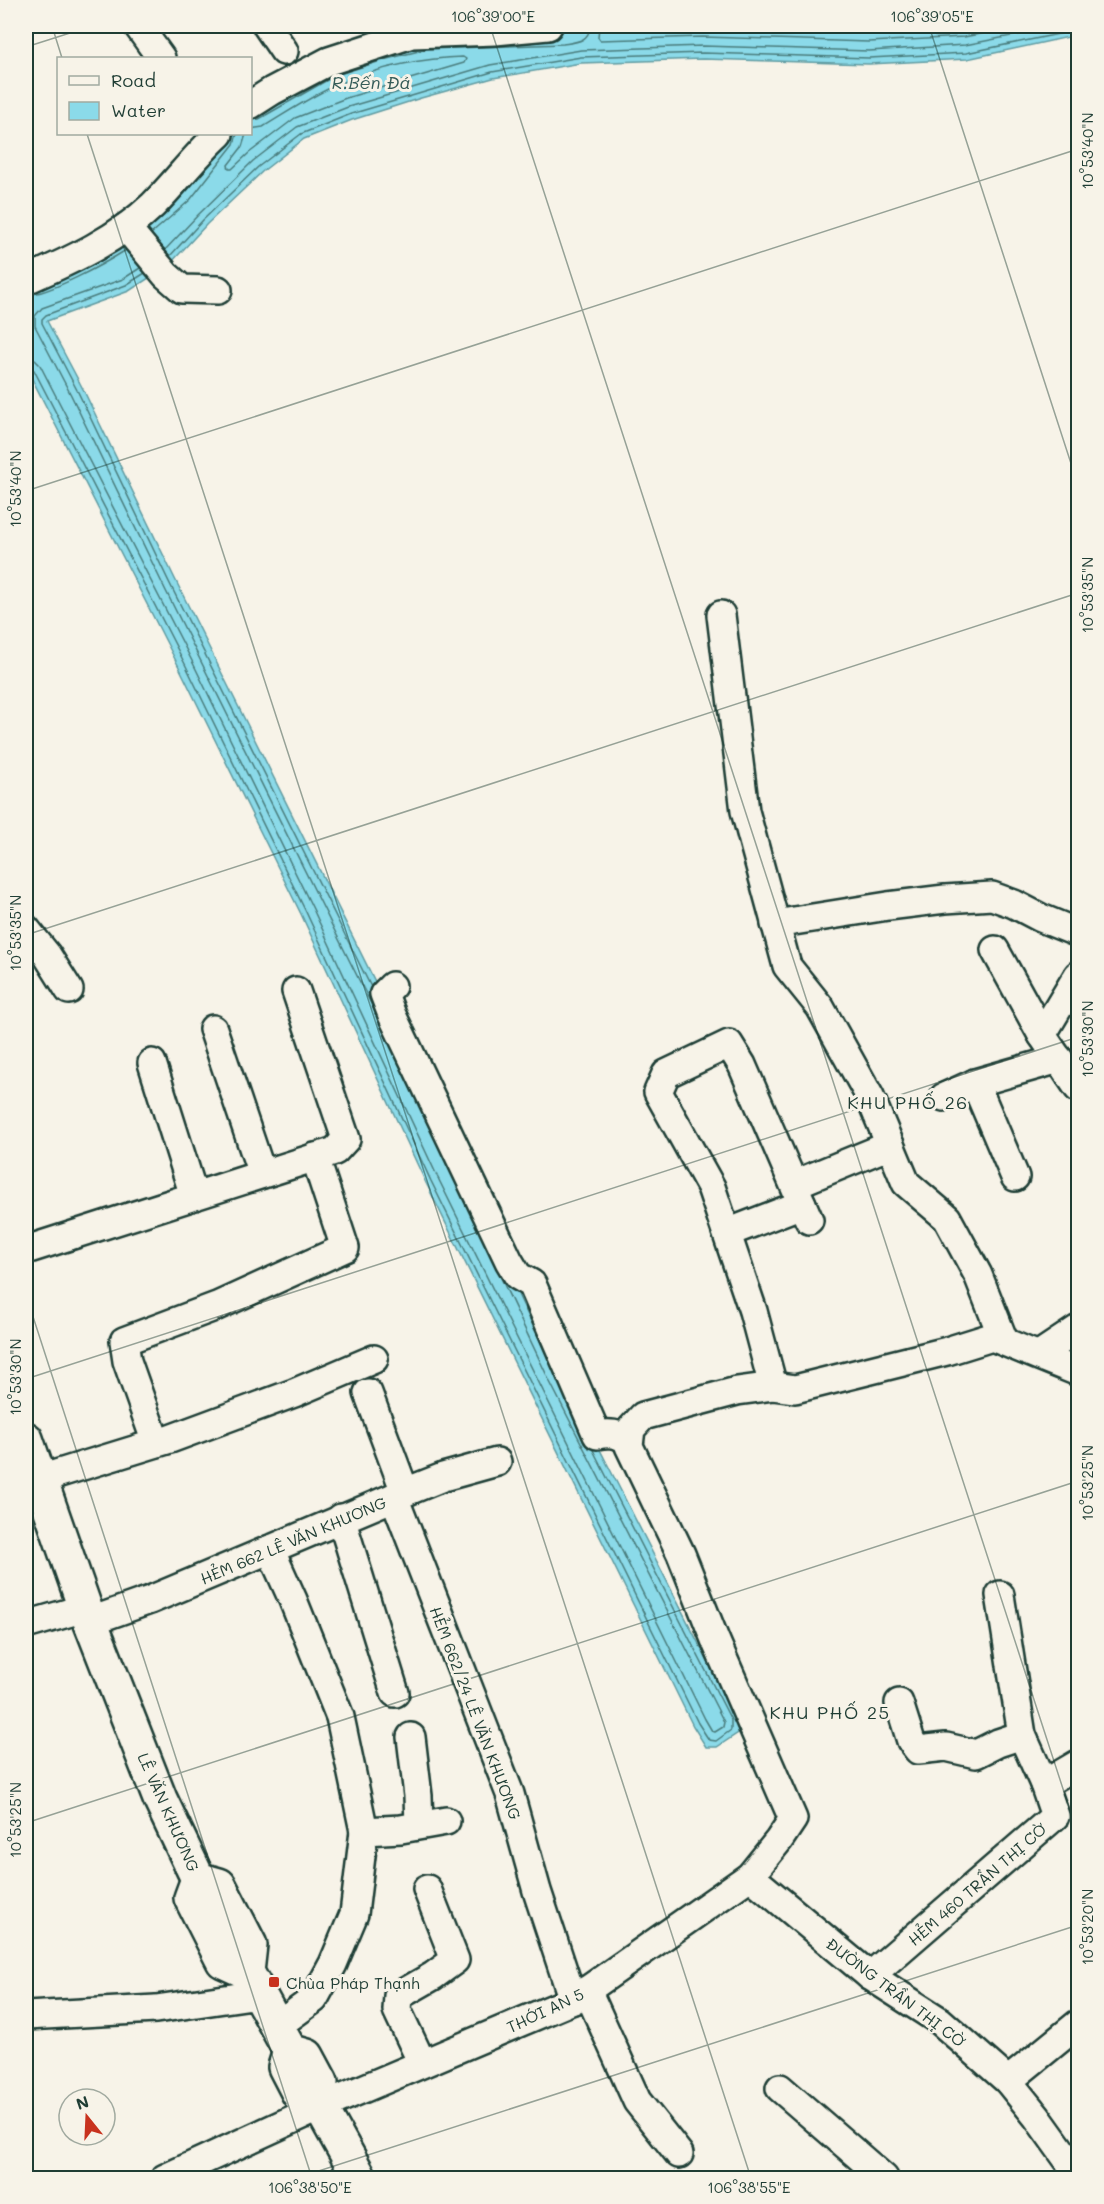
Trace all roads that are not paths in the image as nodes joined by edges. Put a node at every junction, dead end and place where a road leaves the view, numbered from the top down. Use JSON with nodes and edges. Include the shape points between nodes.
{"nodes":[{"id":1,"x":138,"y":26,"type":"edge"},
{"id":2,"x":267,"y":26,"type":"edge"},
{"id":3,"x":548,"y":26,"type":"edge"},
{"id":4,"x":284,"y":51,"type":"dead end"},
{"id":5,"x":160,"y":57,"type":"edge"},
{"id":6,"x":252,"y":104,"type":"edge"},
{"id":7,"x":215,"y":135,"type":"edge"},
{"id":8,"x":128,"y":228,"type":"junction"},
{"id":9,"x":26,"y":280,"type":"edge"},
{"id":10,"x":218,"y":290,"type":"dead end"},
{"id":11,"x":721,"y":615,"type":"dead end"},
{"id":12,"x":775,"y":924,"type":"junction"},
{"id":13,"x":26,"y":929,"type":"edge"},
{"id":14,"x":1078,"y":933,"type":"edge"},
{"id":15,"x":995,"y":950,"type":"dead end"},
{"id":16,"x":1078,"y":975,"type":"edge"},
{"id":17,"x":392,"y":986,"type":"dead end"},
{"id":18,"x":69,"y":990,"type":"dead end"},
{"id":19,"x":296,"y":991,"type":"dead end"},
{"id":20,"x":213,"y":1029,"type":"dead end"},
{"id":21,"x":1042,"y":1035,"type":"junction"},
{"id":22,"x":1059,"y":1059,"type":"junction"},
{"id":23,"x":152,"y":1063,"type":"dead end"},
{"id":24,"x":975,"y":1083,"type":"junction"},
{"id":25,"x":1078,"y":1088,"type":"edge"},
{"id":26,"x":944,"y":1096,"type":"dead end"},
{"id":27,"x":890,"y":1145,"type":"junction"},
{"id":28,"x":315,"y":1157,"type":"junction"},
{"id":29,"x":262,"y":1174,"type":"junction"},
{"id":30,"x":1015,"y":1177,"type":"dead end"},
{"id":31,"x":194,"y":1196,"type":"junction"},
{"id":32,"x":802,"y":1202,"type":"junction"},
{"id":33,"x":727,"y":1233,"type":"junction"},
{"id":34,"x":26,"y":1250,"type":"edge"},
{"id":35,"x":1078,"y":1329,"type":"edge"},
{"id":36,"x":1005,"y":1341,"type":"junction"},
{"id":37,"x":1039,"y":1355,"type":"junction"},
{"id":38,"x":374,"y":1359,"type":"dead end"},
{"id":39,"x":1078,"y":1372,"type":"edge"},
{"id":40,"x":773,"y":1386,"type":"junction"},
{"id":41,"x":368,"y":1393,"type":"dead end"},
{"id":42,"x":26,"y":1439,"type":"edge"},
{"id":43,"x":629,"y":1440,"type":"junction"},
{"id":44,"x":156,"y":1443,"type":"junction"},
{"id":45,"x":497,"y":1462,"type":"dead end"},
{"id":46,"x":40,"y":1479,"type":"junction"},
{"id":47,"x":400,"y":1495,"type":"junction"},
{"id":48,"x":340,"y":1518,"type":"junction"},
{"id":49,"x":270,"y":1549,"type":"junction"},
{"id":50,"x":1000,"y":1595,"type":"dead end"},
{"id":51,"x":88,"y":1614,"type":"junction"},
{"id":52,"x":26,"y":1625,"type":"edge"},
{"id":53,"x":395,"y":1693,"type":"dead end"},
{"id":54,"x":899,"y":1703,"type":"dead end"},
{"id":55,"x":1022,"y":1735,"type":"junction"},
{"id":56,"x":411,"y":1737,"type":"dead end"},
{"id":57,"x":1078,"y":1764,"type":"edge"},
{"id":58,"x":1044,"y":1784,"type":"junction"},
{"id":59,"x":446,"y":1821,"type":"dead end"},
{"id":60,"x":419,"y":1825,"type":"junction"},
{"id":61,"x":364,"y":1831,"type":"junction"},
{"id":62,"x":750,"y":1876,"type":"junction"},
{"id":63,"x":427,"y":1889,"type":"dead end"},
{"id":64,"x":870,"y":1976,"type":"junction"},
{"id":65,"x":253,"y":1983,"type":"junction"},
{"id":66,"x":580,"y":1995,"type":"junction"},
{"id":67,"x":26,"y":2016,"type":"edge"},
{"id":68,"x":1078,"y":2024,"type":"edge"},
{"id":69,"x":284,"y":2039,"type":"junction"},
{"id":70,"x":422,"y":2063,"type":"junction"},
{"id":71,"x":1008,"y":2081,"type":"junction"},
{"id":72,"x":780,"y":2088,"type":"dead end"},
{"id":73,"x":318,"y":2102,"type":"junction"},
{"id":74,"x":679,"y":2154,"type":"dead end"},
{"id":75,"x":1074,"y":2168,"type":"edge"},
{"id":76,"x":165,"y":2178,"type":"edge"},
{"id":77,"x":360,"y":2178,"type":"edge"},
{"id":78,"x":884,"y":2178,"type":"edge"}],
"edges":[{"from":1,"to":5,"type":"street"},
{"from":2,"to":4,"type":"street"},
{"from":3,"to":6,"type":"street","via":[[412,34],[329,61]]},
{"from":7,"to":8,"type":"street"},
{"from":8,"to":9,"type":"street"},
{"from":8,"to":10,"type":"street","via":[[182,289]]},
{"from":11,"to":12,"type":"street","via":[[745,811]]},
{"from":12,"to":14,"type":"street","via":[[888,906],[992,896]]},
{"from":12,"to":27,"type":"street","via":[[788,966],[820,1007],[870,1097]]},
{"from":13,"to":18,"type":"street"},
{"from":15,"to":21,"type":"street"},
{"from":16,"to":21,"type":"street"},
{"from":17,"to":43,"type":"street","via":[[384,994],[392,1015],[509,1261],[518,1276],[532,1284],[597,1435],[608,1432]]},
{"from":19,"to":28,"type":"street","via":[[345,1139],[335,1151]]},
{"from":20,"to":29,"type":"street"},
{"from":21,"to":22,"type":"street"},
{"from":22,"to":24,"type":"street"},
{"from":22,"to":25,"type":"street"},
{"from":23,"to":31,"type":"street"},
{"from":24,"to":26,"type":"street"},
{"from":24,"to":30,"type":"street"},
{"from":27,"to":32,"type":"street"},
{"from":27,"to":36,"type":"street","via":[[906,1183],[947,1218],[978,1275]]},
{"from":28,"to":29,"type":"street"},
{"from":28,"to":44,"type":"street","via":[[345,1248],[217,1306],[124,1341],[127,1361]]},
{"from":29,"to":31,"type":"street"},
{"from":31,"to":34,"type":"street"},
{"from":32,"to":33,"type":"street"},
{"from":32,"to":33,"type":"street","via":[[729,1044],[666,1074],[658,1092],[711,1187]]},
{"from":33,"to":40,"type":"street"},
{"from":35,"to":37,"type":"street"},
{"from":36,"to":37,"type":"street"},
{"from":36,"to":40,"type":"street","via":[[992,1337],[795,1389]]},
{"from":37,"to":39,"type":"street"},
{"from":38,"to":44,"type":"street"},
{"from":40,"to":43,"type":"street","via":[[737,1391],[643,1416],[631,1428]]},
{"from":41,"to":47,"type":"street","name":"HẺM 662/24 LÊ VĂN KHƯƠNG"},
{"from":42,"to":46,"type":"main road","name":"LÊ VĂN KHƯƠNG"},
{"from":43,"to":62,"type":"street","name":"THỚI AN 5","via":[[794,1819]]},
{"from":44,"to":46,"type":"street"},
{"from":45,"to":47,"type":"street","name":"HẺM 662 LÊ VĂN KHƯƠNG","via":[[443,1477]]},
{"from":46,"to":51,"type":"main road","name":"LÊ VĂN KHƯƠNG"},
{"from":47,"to":48,"type":"street","name":"HẺM 662 LÊ VĂN KHƯƠNG"},
{"from":47,"to":66,"type":"street","name":"HẺM 662/24 LÊ VĂN KHƯƠNG","via":[[510,1794],[537,1891]]},
{"from":48,"to":49,"type":"street","name":"HẺM 662 LÊ VĂN KHƯƠNG"},
{"from":48,"to":53,"type":"street"},
{"from":49,"to":51,"type":"street","name":"HẺM 662 LÊ VĂN KHƯƠNG","via":[[150,1600]]},
{"from":49,"to":61,"type":"street","via":[[340,1717]]},
{"from":50,"to":55,"type":"street"},
{"from":51,"to":52,"type":"street","name":"HẺM 662 LÊ VĂN KHƯƠNG"},
{"from":51,"to":65,"type":"main road","name":"LÊ VĂN KHƯƠNG","via":[[160,1799],[198,1879],[219,1885],[250,1946]]},
{"from":54,"to":55,"type":"street","via":[[911,1741],[918,1749],[946,1747],[976,1754]]},
{"from":55,"to":58,"type":"street"},
{"from":56,"to":60,"type":"street"},
{"from":57,"to":58,"type":"street"},
{"from":58,"to":64,"type":"street","name":"HẺM 460 TRẦN THỊ CỜ","via":[[1055,1816]]},
{"from":59,"to":60,"type":"street"},
{"from":60,"to":61,"type":"street"},
{"from":61,"to":69,"type":"street","via":[[354,1914],[314,1999]]},
{"from":62,"to":64,"type":"street","name":"ĐƯỜNG TRẦN THỊ CỜ"},
{"from":62,"to":66,"type":"street","name":"THỚI AN 5"},
{"from":63,"to":70,"type":"street","via":[[455,1960],[398,1996],[397,2010]]},
{"from":64,"to":71,"type":"street","name":"ĐƯỜNG TRẦN THỊ CỜ","via":[[940,2021]]},
{"from":65,"to":67,"type":"street","via":[[156,2009]]},
{"from":65,"to":69,"type":"main road"},
{"from":66,"to":70,"type":"street","name":"THỚI AN 5"},
{"from":66,"to":74,"type":"street","name":"HẺM 662/24 LÊ VĂN KHƯƠNG","via":[[637,2101]]},
{"from":68,"to":71,"type":"street"},
{"from":69,"to":73,"type":"main road","via":[[285,2067],[299,2094]]},
{"from":70,"to":73,"type":"street","name":"THỚI AN 5"},
{"from":71,"to":75,"type":"street","name":"ĐƯỜNG TRẦN THỊ CỜ"},
{"from":72,"to":78,"type":"street"},
{"from":73,"to":76,"type":"street","name":"THỚI AN 5"},
{"from":73,"to":77,"type":"main road"}]}
